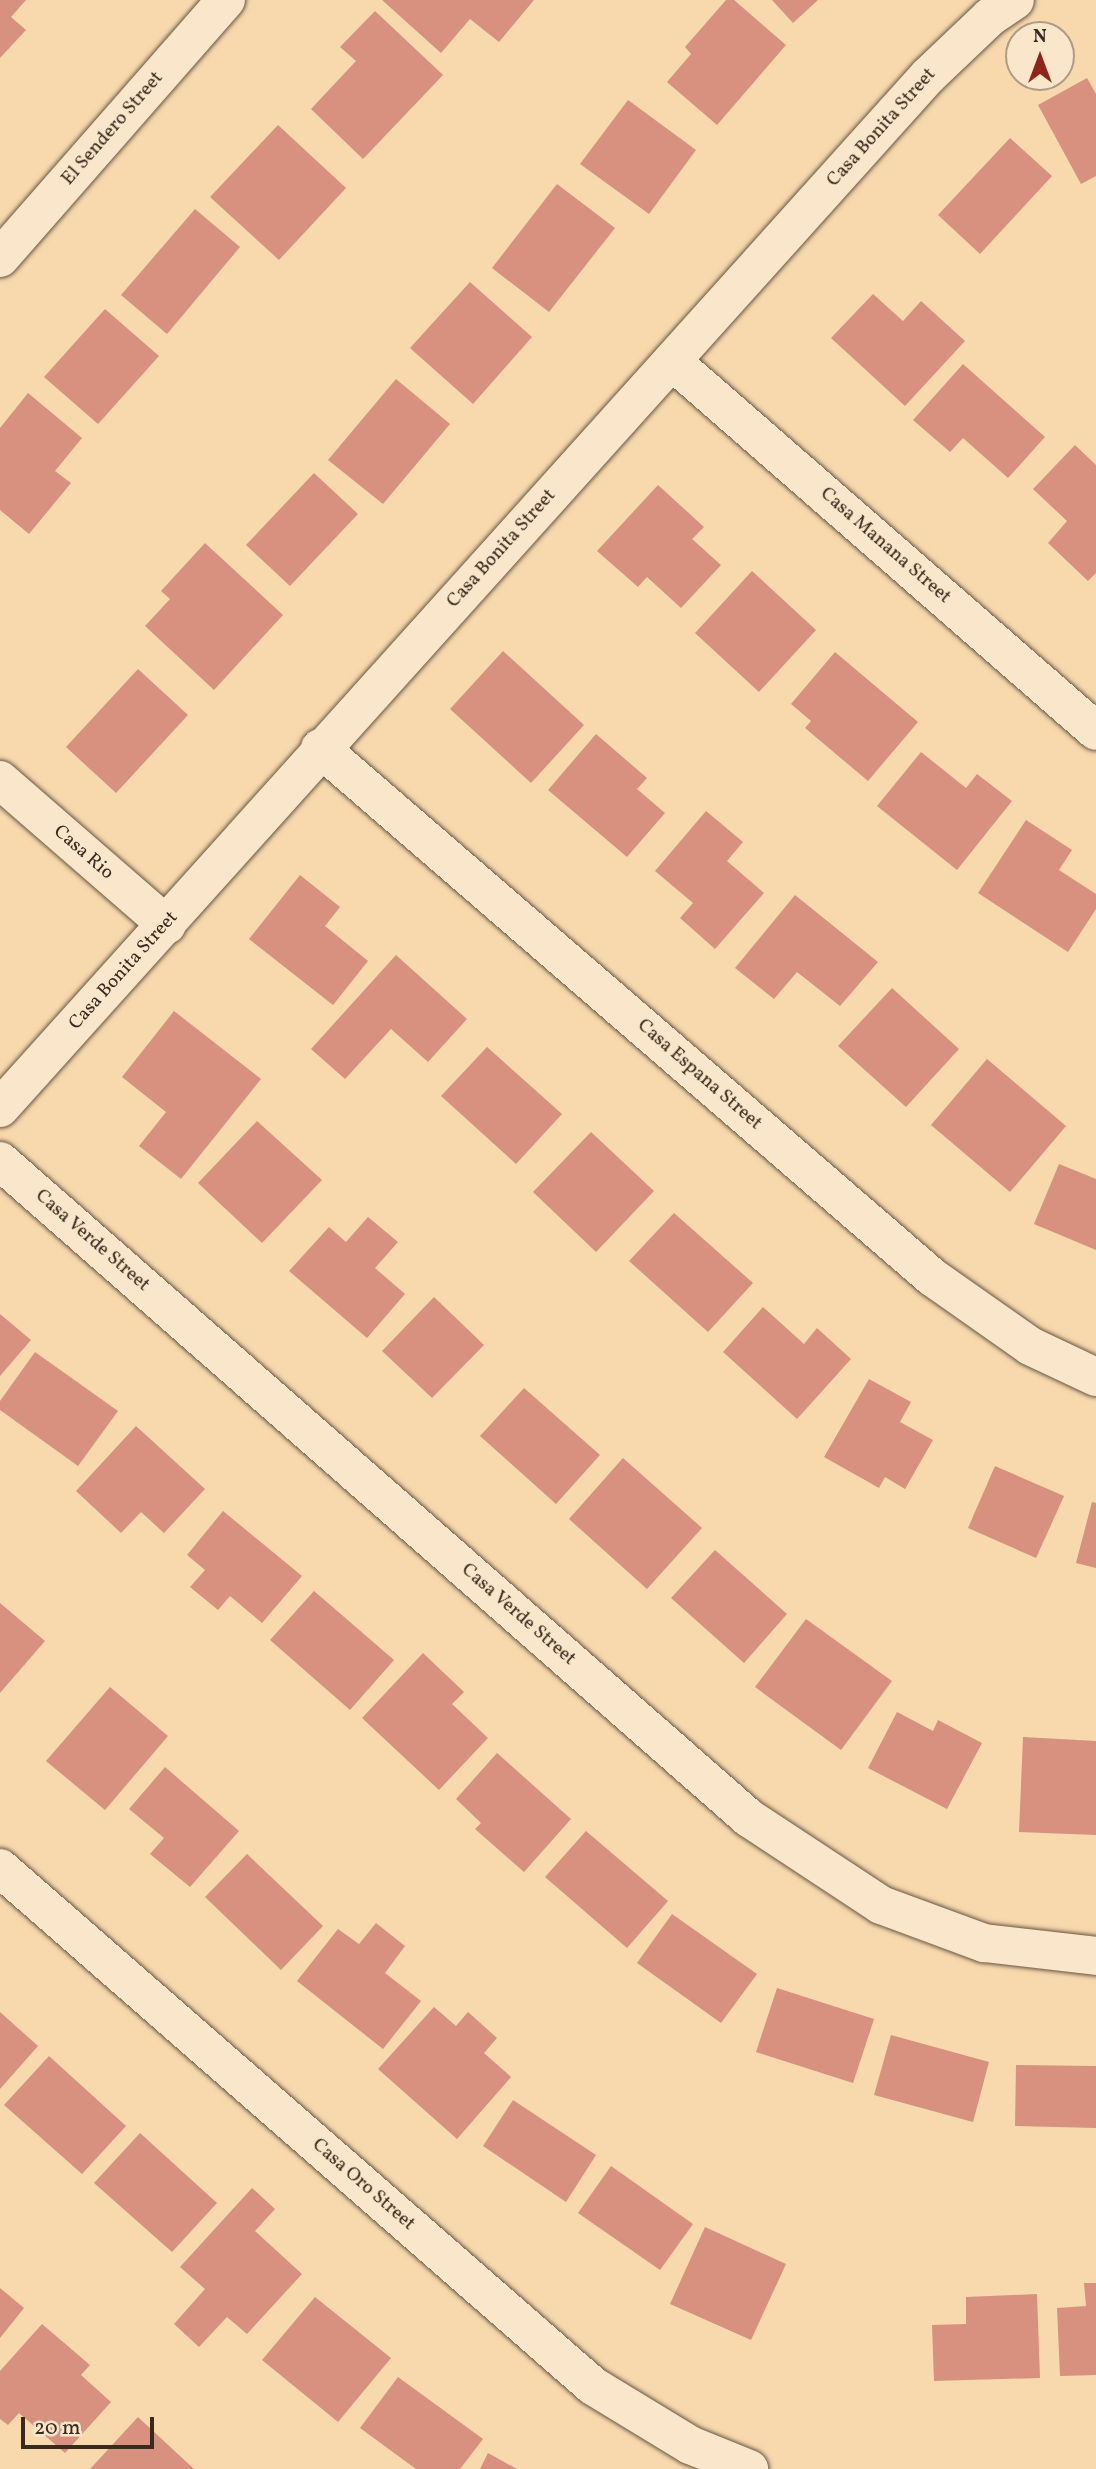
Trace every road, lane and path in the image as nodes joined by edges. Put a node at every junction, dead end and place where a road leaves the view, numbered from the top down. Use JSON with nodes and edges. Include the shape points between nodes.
{"nodes":[{"id":1,"x":226,"y":0,"type":"edge"},
{"id":2,"x":1015,"y":0,"type":"edge"},
{"id":3,"x":0,"y":258,"type":"edge"},
{"id":4,"x":673,"y":362,"type":"junction"},
{"id":5,"x":1096,"y":730,"type":"edge"},
{"id":6,"x":320,"y":748,"type":"junction"},
{"id":7,"x":0,"y":780,"type":"edge"},
{"id":8,"x":167,"y":925,"type":"junction"},
{"id":9,"x":0,"y":1108,"type":"edge"},
{"id":10,"x":0,"y":1161,"type":"edge"},
{"id":11,"x":1096,"y":1377,"type":"edge"},
{"id":12,"x":0,"y":1868,"type":"edge"},
{"id":13,"x":1096,"y":1956,"type":"edge"},
{"id":14,"x":749,"y":2469,"type":"edge"}],
"edges":[{"from":1,"to":3,"type":"street","name":"El Sendero Street"},
{"from":2,"to":4,"type":"street","name":"Casa Bonita Street","via":[[928,76]]},
{"from":4,"to":5,"type":"street","name":"Casa Manana Street"},
{"from":4,"to":6,"type":"street","name":"Casa Bonita Street"},
{"from":6,"to":8,"type":"street","name":"Casa Bonita Street"},
{"from":6,"to":11,"type":"street","name":"Casa Espana Street","via":[[932,1277],[1030,1346]]},
{"from":7,"to":8,"type":"street","name":"Casa Rio"},
{"from":8,"to":9,"type":"street","name":"Casa Bonita Street"},
{"from":10,"to":13,"type":"street","name":"Casa Verde Street","via":[[749,1818],[881,1905],[984,1943]]},
{"from":12,"to":14,"type":"street","name":"Casa Oro Street","via":[[593,2386],[690,2445]]}]}
